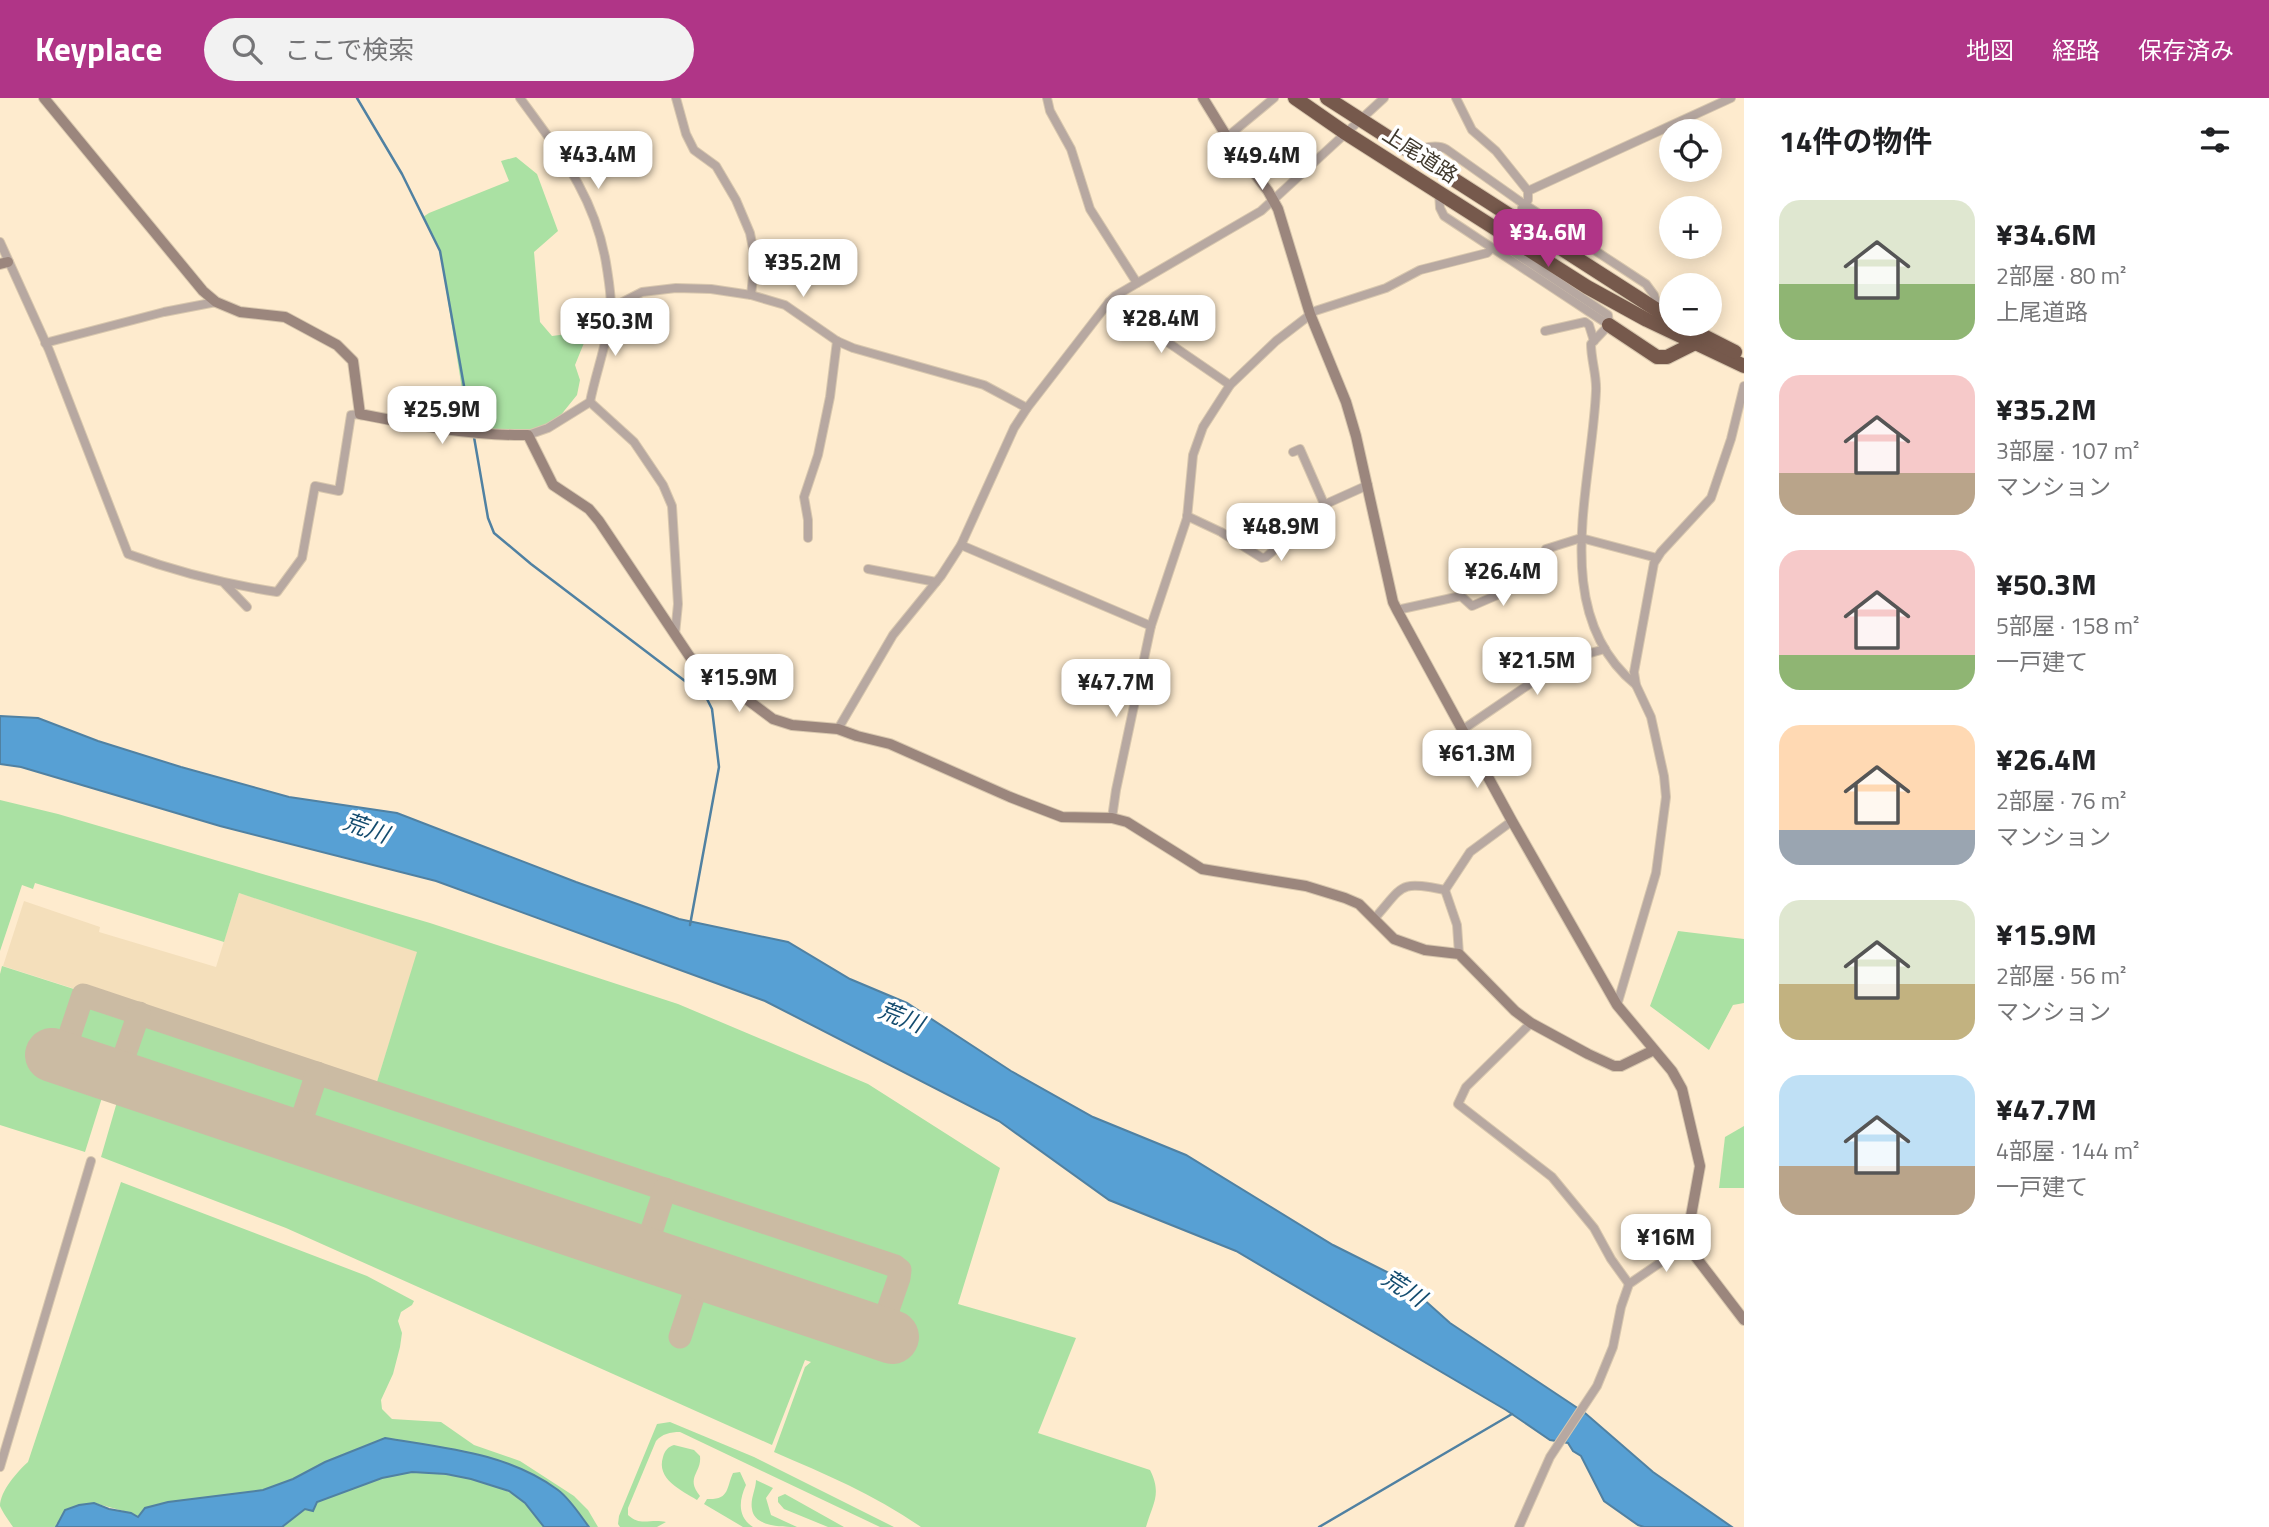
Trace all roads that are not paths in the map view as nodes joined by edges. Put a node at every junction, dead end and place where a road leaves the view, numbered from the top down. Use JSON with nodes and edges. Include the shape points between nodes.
{"nodes":[{"id":1,"x":44,"y":98,"type":"edge"},
{"id":2,"x":520,"y":98,"type":"edge"},
{"id":3,"x":676,"y":98,"type":"edge"},
{"id":4,"x":1047,"y":98,"type":"edge"},
{"id":5,"x":1203,"y":98,"type":"edge"},
{"id":6,"x":1274,"y":98,"type":"edge"},
{"id":7,"x":1295,"y":98,"type":"edge"},
{"id":8,"x":1327,"y":98,"type":"edge"},
{"id":9,"x":1384,"y":98,"type":"edge"},
{"id":10,"x":1456,"y":98,"type":"edge"},
{"id":11,"x":1731,"y":98,"type":"edge"},
{"id":12,"x":1358,"y":120,"type":"junction"},
{"id":13,"x":1344,"y":132,"type":"junction"},
{"id":14,"x":1227,"y":137,"type":"junction"},
{"id":15,"x":1413,"y":154,"type":"junction"},
{"id":16,"x":1528,"y":191,"type":"junction"},
{"id":17,"x":1440,"y":193,"type":"junction"},
{"id":18,"x":1275,"y":200,"type":"junction"},
{"id":19,"x":1525,"y":204,"type":"junction"},
{"id":20,"x":0,"y":242,"type":"edge"},
{"id":21,"x":1492,"y":248,"type":"junction"},
{"id":22,"x":1580,"y":256,"type":"dead end"},
{"id":23,"x":4,"y":263,"type":"edge"},
{"id":24,"x":1137,"y":283,"type":"junction"},
{"id":25,"x":751,"y":295,"type":"junction"},
{"id":26,"x":216,"y":302,"type":"junction"},
{"id":27,"x":1109,"y":302,"type":"junction"},
{"id":28,"x":1659,"y":305,"type":"edge"},
{"id":29,"x":611,"y":308,"type":"junction"},
{"id":30,"x":1659,"y":312,"type":"edge"},
{"id":31,"x":1310,"y":314,"type":"junction"},
{"id":32,"x":1609,"y":326,"type":"junction"},
{"id":33,"x":1545,"y":331,"type":"dead end"},
{"id":34,"x":1704,"y":336,"type":"edge"},
{"id":35,"x":837,"y":341,"type":"junction"},
{"id":36,"x":1594,"y":341,"type":"junction"},
{"id":37,"x":45,"y":343,"type":"junction"},
{"id":38,"x":1695,"y":343,"type":"junction"},
{"id":39,"x":1744,"y":356,"type":"edge"},
{"id":40,"x":1744,"y":366,"type":"edge"},
{"id":41,"x":1230,"y":385,"type":"junction"},
{"id":42,"x":1744,"y":386,"type":"edge"},
{"id":43,"x":590,"y":402,"type":"junction"},
{"id":44,"x":1027,"y":408,"type":"junction"},
{"id":45,"x":1742,"y":409,"type":"edge"},
{"id":46,"x":360,"y":414,"type":"junction"},
{"id":47,"x":528,"y":435,"type":"junction"},
{"id":48,"x":1293,"y":452,"type":"dead end"},
{"id":49,"x":1368,"y":485,"type":"junction"},
{"id":50,"x":1325,"y":506,"type":"junction"},
{"id":51,"x":1187,"y":516,"type":"junction"},
{"id":52,"x":808,"y":538,"type":"dead end"},
{"id":53,"x":1581,"y":538,"type":"junction"},
{"id":54,"x":961,"y":545,"type":"junction"},
{"id":55,"x":1657,"y":558,"type":"junction"},
{"id":56,"x":868,"y":569,"type":"dead end"},
{"id":57,"x":936,"y":582,"type":"junction"},
{"id":58,"x":225,"y":584,"type":"junction"},
{"id":59,"x":247,"y":607,"type":"dead end"},
{"id":60,"x":1397,"y":610,"type":"junction"},
{"id":61,"x":1150,"y":626,"type":"junction"},
{"id":62,"x":675,"y":634,"type":"junction"},
{"id":63,"x":1605,"y":649,"type":"junction"},
{"id":64,"x":1636,"y":685,"type":"junction"},
{"id":65,"x":838,"y":729,"type":"junction"},
{"id":66,"x":1462,"y":730,"type":"junction"},
{"id":67,"x":1112,"y":818,"type":"junction"},
{"id":68,"x":1512,"y":821,"type":"junction"},
{"id":69,"x":1445,"y":890,"type":"junction"},
{"id":70,"x":1374,"y":919,"type":"junction"},
{"id":71,"x":1459,"y":954,"type":"junction"},
{"id":72,"x":1617,"y":1004,"type":"junction"},
{"id":73,"x":1531,"y":1023,"type":"junction"},
{"id":74,"x":1654,"y":1050,"type":"junction"},
{"id":75,"x":91,"y":1161,"type":"dead end"},
{"id":76,"x":1689,"y":1243,"type":"junction"},
{"id":77,"x":1629,"y":1284,"type":"junction"},
{"id":78,"x":1744,"y":1321,"type":"edge"},
{"id":79,"x":0,"y":1467,"type":"edge"},
{"id":80,"x":1519,"y":1527,"type":"edge"}],
"edges":[{"from":1,"to":26,"type":"street"},
{"from":2,"to":29,"type":"street","via":[[583,191],[600,233]]},
{"from":3,"to":25,"type":"street","via":[[694,150],[716,166],[750,233],[755,258]]},
{"from":4,"to":24,"type":"street","via":[[1071,149],[1090,209]]},
{"from":5,"to":14,"type":"street"},
{"from":6,"to":14,"type":"street"},
{"from":7,"to":13,"type":"highway","name":"上尾道路"},
{"from":8,"to":12,"type":"highway","name":"上尾道路"},
{"from":9,"to":12,"type":"street"},
{"from":10,"to":16,"type":"street","via":[[1472,131],[1496,151]]},
{"from":11,"to":16,"type":"street"},
{"from":12,"to":13,"type":"street"},
{"from":12,"to":15,"type":"highway","name":"上尾道路"},
{"from":13,"to":17,"type":"highway","name":"上尾道路"},
{"from":13,"to":18,"type":"street"},
{"from":14,"to":18,"type":"street"},
{"from":15,"to":19,"type":"street","via":[[1443,147]]},
{"from":15,"to":30,"type":"highway","name":"上尾道路"},
{"from":16,"to":19,"type":"street"},
{"from":17,"to":21,"type":"street","via":[[1444,216]]},
{"from":17,"to":38,"type":"highway","name":"上尾道路","via":[[1587,287]]},
{"from":18,"to":24,"type":"street"},
{"from":18,"to":31,"type":"street"},
{"from":19,"to":22,"type":"street","via":[[1523,213]]},
{"from":19,"to":28,"type":"street","via":[[1646,284]]},
{"from":20,"to":23,"type":"street"},
{"from":21,"to":31,"type":"street","via":[[1419,270],[1386,288]]},
{"from":21,"to":32,"type":"street"},
{"from":21,"to":32,"type":"street","via":[[1512,251],[1562,281],[1608,315]]},
{"from":23,"to":37,"type":"street"},
{"from":24,"to":27,"type":"street"},
{"from":25,"to":29,"type":"street","via":[[676,288],[642,292]]},
{"from":25,"to":35,"type":"street","via":[[785,305]]},
{"from":26,"to":37,"type":"street"},
{"from":26,"to":46,"type":"street","via":[[240,312],[285,317],[337,345],[353,361]]},
{"from":27,"to":41,"type":"street"},
{"from":27,"to":44,"type":"street"},
{"from":29,"to":43,"type":"street"},
{"from":31,"to":41,"type":"street"},
{"from":31,"to":49,"type":"street","via":[[1346,402]]},
{"from":32,"to":36,"type":"street"},
{"from":32,"to":38,"type":"highway","via":[[1657,357]]},
{"from":33,"to":36,"type":"street","via":[[1585,322]]},
{"from":34,"to":39,"type":"highway"},
{"from":35,"to":44,"type":"street","via":[[984,385]]},
{"from":35,"to":52,"type":"street","via":[[818,455],[804,497]]},
{"from":36,"to":53,"type":"street","via":[[1591,359],[1597,387]]},
{"from":37,"to":58,"type":"street","via":[[128,554]]},
{"from":38,"to":40,"type":"highway","name":"上尾道路"},
{"from":41,"to":51,"type":"street","via":[[1211,413],[1193,455]]},
{"from":42,"to":45,"type":"street"},
{"from":43,"to":47,"type":"street"},
{"from":43,"to":62,"type":"street","via":[[634,442],[672,506],[678,604]]},
{"from":44,"to":54,"type":"street","via":[[999,458]]},
{"from":45,"to":55,"type":"street","via":[[1711,498]]},
{"from":46,"to":47,"type":"street","via":[[446,431]]},
{"from":46,"to":58,"type":"street","via":[[351,415],[339,491],[315,486],[302,558],[277,593]]},
{"from":47,"to":62,"type":"street","via":[[553,485],[589,509]]},
{"from":48,"to":50,"type":"street","via":[[1300,449]]},
{"from":49,"to":50,"type":"street"},
{"from":49,"to":60,"type":"street"},
{"from":50,"to":51,"type":"street","via":[[1262,558]]},
{"from":51,"to":61,"type":"street"},
{"from":53,"to":55,"type":"street"},
{"from":53,"to":60,"type":"street","via":[[1546,549],[1548,573],[1472,606],[1461,596]]},
{"from":53,"to":63,"type":"street","via":[[1585,591]]},
{"from":54,"to":57,"type":"street"},
{"from":54,"to":61,"type":"street"},
{"from":55,"to":64,"type":"street","via":[[1636,655]]},
{"from":56,"to":57,"type":"street"},
{"from":57,"to":65,"type":"street","via":[[893,635]]},
{"from":58,"to":59,"type":"street"},
{"from":60,"to":66,"type":"street"},
{"from":61,"to":67,"type":"street"},
{"from":62,"to":65,"type":"street","via":[[690,657],[773,719]]},
{"from":63,"to":64,"type":"street"},
{"from":63,"to":66,"type":"street","via":[[1559,664]]},
{"from":64,"to":72,"type":"street","via":[[1651,717],[1666,797],[1657,873]]},
{"from":65,"to":67,"type":"street","via":[[890,744],[1062,817]]},
{"from":66,"to":68,"type":"street"},
{"from":67,"to":70,"type":"street","via":[[1144,831],[1202,869],[1306,886],[1359,904]]},
{"from":68,"to":69,"type":"street","via":[[1470,852]]},
{"from":68,"to":72,"type":"street"},
{"from":69,"to":70,"type":"street","via":[[1409,884]]},
{"from":69,"to":71,"type":"street","via":[[1457,925]]},
{"from":70,"to":71,"type":"street","via":[[1394,939],[1425,950]]},
{"from":71,"to":73,"type":"street"},
{"from":72,"to":74,"type":"street"},
{"from":73,"to":74,"type":"street","via":[[1614,1066]]},
{"from":73,"to":77,"type":"street","via":[[1466,1087],[1458,1104],[1552,1177],[1594,1228]]},
{"from":74,"to":76,"type":"street","via":[[1682,1089],[1700,1166]]},
{"from":75,"to":79,"type":"street"},
{"from":76,"to":77,"type":"street"},
{"from":76,"to":78,"type":"street"},
{"from":77,"to":80,"type":"street","via":[[1613,1347],[1597,1386],[1550,1457]]}]}
